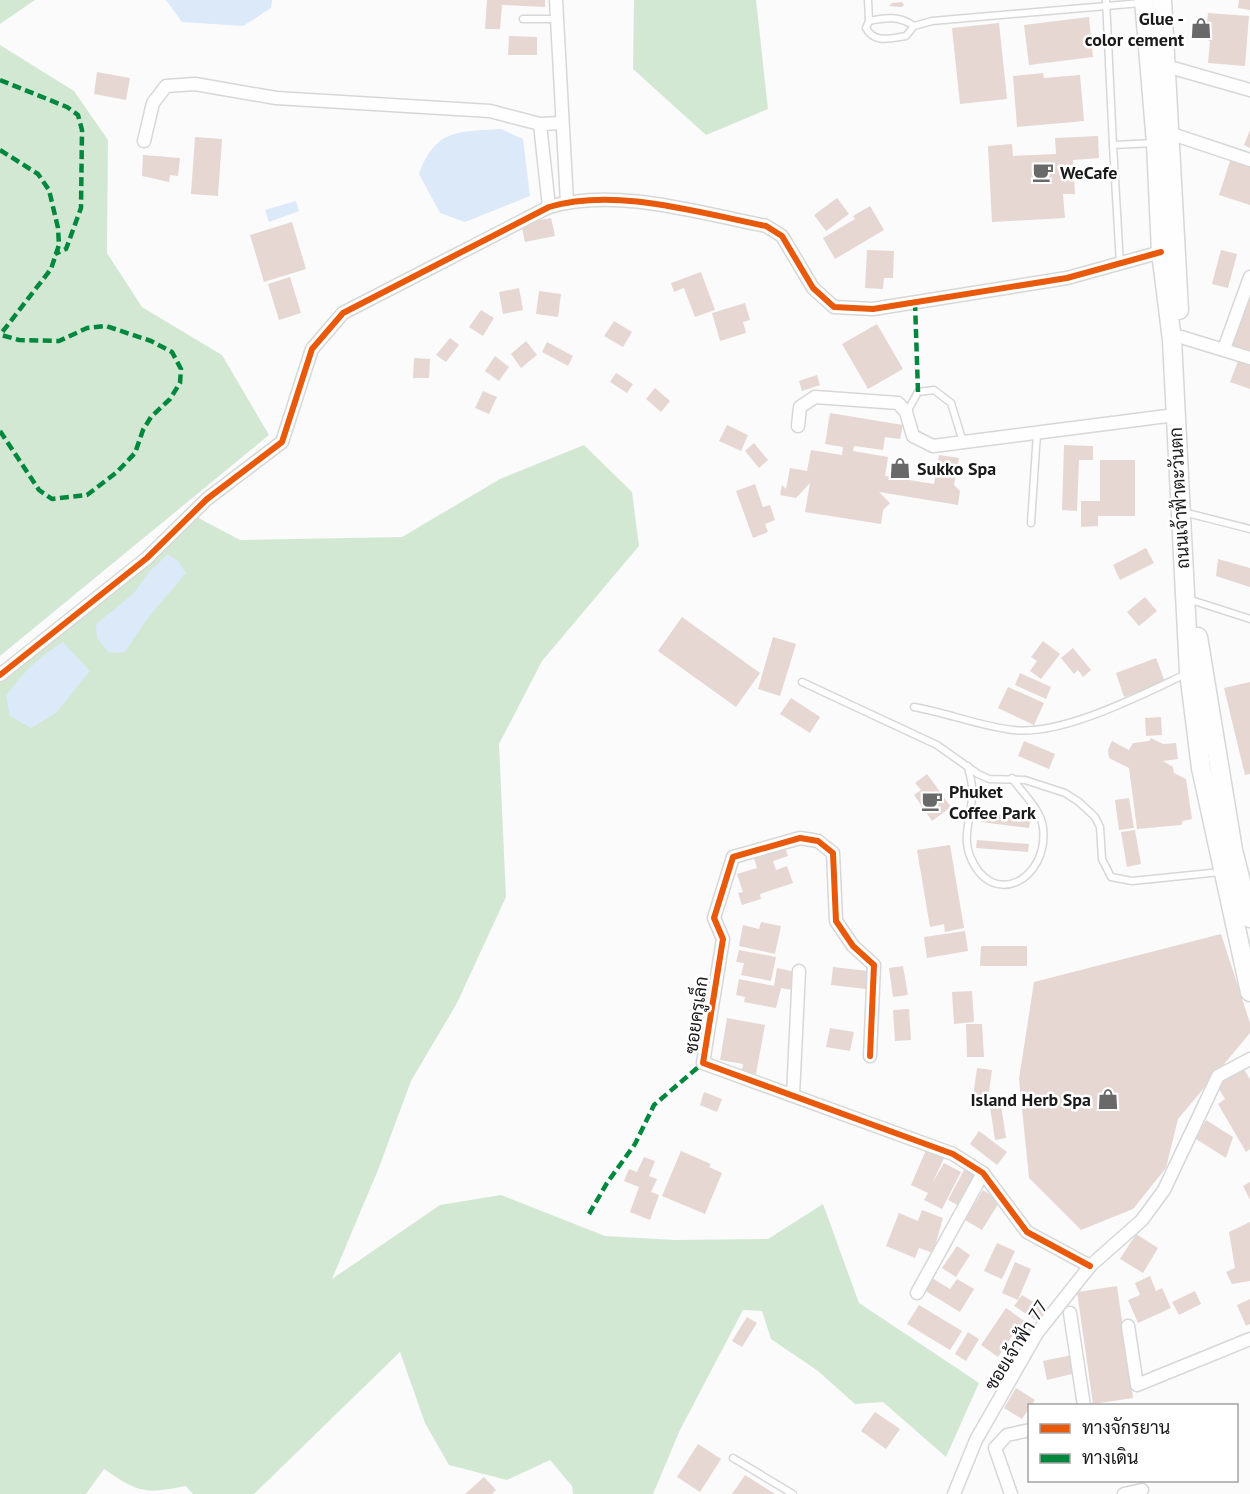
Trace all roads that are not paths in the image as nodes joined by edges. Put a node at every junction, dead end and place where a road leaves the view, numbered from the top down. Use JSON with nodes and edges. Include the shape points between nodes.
{"nodes":[{"id":1,"x":556,"y":0,"type":"edge"},
{"id":2,"x":868,"y":0,"type":"edge"},
{"id":3,"x":1150,"y":1,"type":"edge"},
{"id":4,"x":1106,"y":3,"type":"edge"},
{"id":5,"x":523,"y":18,"type":"dead end"},
{"id":6,"x":556,"y":19,"type":"junction"},
{"id":7,"x":870,"y":21,"type":"junction"},
{"id":8,"x":914,"y":26,"type":"junction"},
{"id":9,"x":1157,"y":63,"type":"junction"},
{"id":10,"x":1250,"y":90,"type":"edge"},
{"id":11,"x":562,"y":123,"type":"junction"},
{"id":12,"x":540,"y":124,"type":"junction"},
{"id":13,"x":1165,"y":139,"type":"junction"},
{"id":14,"x":144,"y":141,"type":"dead end"},
{"id":15,"x":1113,"y":145,"type":"junction"},
{"id":16,"x":1250,"y":160,"type":"edge"},
{"id":17,"x":567,"y":202,"type":"junction"},
{"id":18,"x":549,"y":207,"type":"junction"},
{"id":19,"x":1161,"y":252,"type":"junction"},
{"id":20,"x":1120,"y":264,"type":"junction"},
{"id":21,"x":1250,"y":277,"type":"edge"},
{"id":22,"x":1181,"y":337,"type":"junction"},
{"id":23,"x":1224,"y":349,"type":"junction"},
{"id":24,"x":1250,"y":358,"type":"edge"},
{"id":25,"x":906,"y":412,"type":"junction"},
{"id":26,"x":1174,"y":415,"type":"junction"},
{"id":27,"x":798,"y":426,"type":"dead end"},
{"id":28,"x":1037,"y":432,"type":"junction"},
{"id":29,"x":963,"y":442,"type":"junction"},
{"id":30,"x":1186,"y":512,"type":"junction"},
{"id":31,"x":1031,"y":524,"type":"dead end"},
{"id":32,"x":1250,"y":530,"type":"edge"},
{"id":33,"x":1190,"y":600,"type":"junction"},
{"id":34,"x":1250,"y":619,"type":"edge"},
{"id":35,"x":1189,"y":672,"type":"junction"},
{"id":36,"x":0,"y":675,"type":"edge"},
{"id":37,"x":802,"y":682,"type":"dead end"},
{"id":38,"x":914,"y":707,"type":"dead end"},
{"id":39,"x":967,"y":765,"type":"junction"},
{"id":40,"x":1012,"y":778,"type":"junction"},
{"id":41,"x":1222,"y":872,"type":"junction"},
{"id":42,"x":1250,"y":918,"type":"edge"},
{"id":43,"x":1245,"y":946,"type":"edge"},
{"id":44,"x":798,"y":971,"type":"dead end"},
{"id":45,"x":1250,"y":992,"type":"edge"},
{"id":46,"x":870,"y":1056,"type":"dead end"},
{"id":47,"x":1250,"y":1059,"type":"edge"},
{"id":48,"x":794,"y":1095,"type":"junction"},
{"id":49,"x":983,"y":1173,"type":"junction"},
{"id":50,"x":1090,"y":1266,"type":"junction"},
{"id":51,"x":917,"y":1293,"type":"dead end"},
{"id":52,"x":1070,"y":1313,"type":"dead end"},
{"id":53,"x":1128,"y":1326,"type":"dead end"},
{"id":54,"x":1250,"y":1339,"type":"edge"},
{"id":55,"x":1084,"y":1404,"type":"edge"},
{"id":56,"x":1028,"y":1431,"type":"edge"},
{"id":57,"x":733,"y":1458,"type":"dead end"},
{"id":58,"x":1142,"y":1488,"type":"edge"},
{"id":59,"x":793,"y":1494,"type":"edge"},
{"id":60,"x":954,"y":1494,"type":"edge"},
{"id":61,"x":1011,"y":1494,"type":"edge"},
{"id":62,"x":1124,"y":1494,"type":"edge"}],
"edges":[{"from":1,"to":6,"type":"street"},
{"from":2,"to":7,"type":"lane"},
{"from":3,"to":4,"type":"lane"},
{"from":3,"to":9,"type":"main road","name":"ถนนเจ้าฟ้าตะวันตก"},
{"from":4,"to":8,"type":"lane"},
{"from":4,"to":15,"type":"lane"},
{"from":5,"to":6,"type":"lane"},
{"from":6,"to":11,"type":"street"},
{"from":7,"to":8,"type":"lane","via":[[905,19]]},
{"from":7,"to":8,"type":"lane","via":[[866,28],[880,39],[906,36]]},
{"from":9,"to":10,"type":"street"},
{"from":9,"to":13,"type":"main road","name":"ถนนเจ้าฟ้าตะวันตก"},
{"from":11,"to":12,"type":"street"},
{"from":11,"to":17,"type":"street"},
{"from":12,"to":14,"type":"street","via":[[490,111],[276,98],[195,84],[166,86],[153,103]]},
{"from":12,"to":18,"type":"street"},
{"from":13,"to":15,"type":"lane"},
{"from":13,"to":16,"type":"street"},
{"from":13,"to":19,"type":"main road","name":"ถนนเจ้าฟ้าตะวันตก"},
{"from":13,"to":22,"type":"main road","name":"ถนนเจ้าฟ้าตะวันตก"},
{"from":15,"to":20,"type":"lane"},
{"from":17,"to":18,"type":"street"},
{"from":17,"to":20,"type":"street","via":[[645,202],[766,226],[782,236],[813,288],[834,307],[873,309],[1067,278]]},
{"from":18,"to":36,"type":"street","via":[[343,313],[312,349],[282,442],[207,500],[147,558]]},
{"from":19,"to":20,"type":"street"},
{"from":19,"to":26,"type":"main road","name":"ถนนเจ้าฟ้าตะวันตก","via":[[1172,340]]},
{"from":21,"to":23,"type":"street"},
{"from":22,"to":23,"type":"street"},
{"from":22,"to":30,"type":"main road","name":"ถนนเจ้าฟ้าตะวันตก"},
{"from":23,"to":24,"type":"street"},
{"from":25,"to":27,"type":"street","via":[[898,403],[815,397],[800,407]]},
{"from":25,"to":29,"type":"street","via":[[914,436],[933,446]]},
{"from":25,"to":29,"type":"lane","via":[[918,392],[934,390],[951,403]]},
{"from":26,"to":28,"type":"street"},
{"from":26,"to":30,"type":"main road","name":"ถนนเจ้าฟ้าตะวันตก"},
{"from":28,"to":29,"type":"street"},
{"from":28,"to":31,"type":"lane"},
{"from":30,"to":32,"type":"lane"},
{"from":30,"to":33,"type":"main road","name":"ถนนเจ้าฟ้าตะวันตก"},
{"from":33,"to":34,"type":"lane"},
{"from":33,"to":35,"type":"main road","name":"ถนนเจ้าฟ้าตะวันตก"},
{"from":33,"to":42,"type":"main road","name":"ถนนเจ้าฟ้าตะวันตก","via":[[1233,850]]},
{"from":35,"to":38,"type":"lane","via":[[1109,710],[1050,728],[1015,730]]},
{"from":35,"to":41,"type":"main road","name":"ถนนเจ้าฟ้าตะวันตก","via":[[1201,768]]},
{"from":37,"to":39,"type":"lane","via":[[937,745]]},
{"from":39,"to":40,"type":"lane","via":[[989,779]]},
{"from":39,"to":40,"type":"lane","via":[[972,789],[969,854],[985,876],[1001,885],[1013,885],[1029,874],[1042,850],[1039,815]]},
{"from":40,"to":41,"type":"lane","via":[[1065,793],[1095,817],[1100,827],[1102,859],[1111,877],[1132,881]]},
{"from":41,"to":43,"type":"main road","name":"ถนนเจ้าฟ้าตะวันตก"},
{"from":43,"to":45,"type":"main road","name":"ถนนเจ้าฟ้าตะวันตก"},
{"from":44,"to":48,"type":"street"},
{"from":46,"to":48,"type":"street","name":"ซอยครูเล็ก","via":[[874,964],[853,946],[836,921],[833,853],[819,841],[800,838],[733,857],[714,918],[723,939],[702,1063]]},
{"from":47,"to":50,"type":"street","name":"ซอยเจ้าฟ้า 77","via":[[1218,1076],[1164,1190],[1142,1220]]},
{"from":48,"to":49,"type":"street","name":"ซอยครูเล็ก","via":[[953,1154]]},
{"from":49,"to":50,"type":"street","name":"ซอยครูเล็ก","via":[[1027,1232]]},
{"from":49,"to":51,"type":"street"},
{"from":50,"to":60,"type":"street","name":"ซอยเจ้าฟ้า 77","via":[[1037,1333],[976,1440]]},
{"from":52,"to":55,"type":"street"},
{"from":53,"to":54,"type":"street","via":[[1137,1385]]},
{"from":56,"to":61,"type":"street","via":[[1007,1434],[995,1448]]},
{"from":57,"to":59,"type":"lane"},
{"from":58,"to":62,"type":"street"}]}
